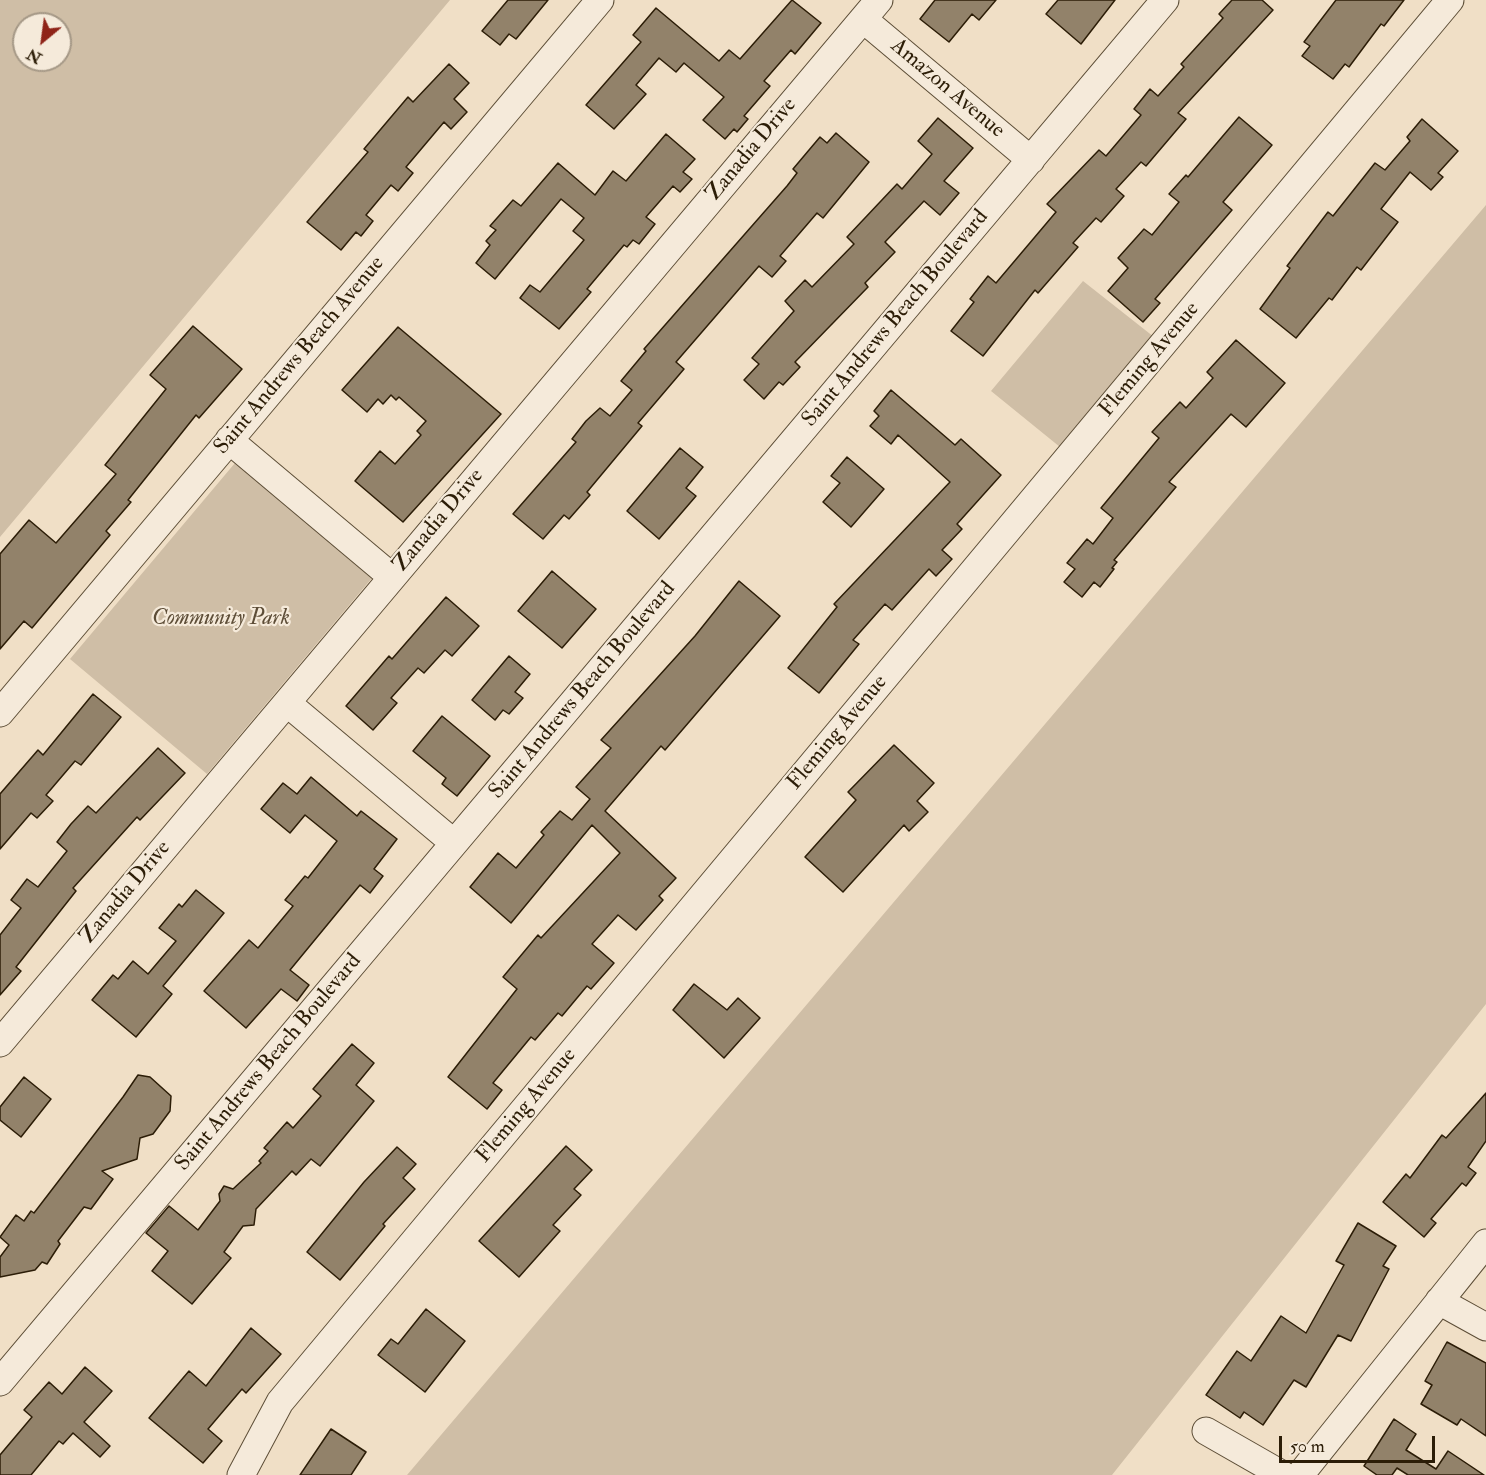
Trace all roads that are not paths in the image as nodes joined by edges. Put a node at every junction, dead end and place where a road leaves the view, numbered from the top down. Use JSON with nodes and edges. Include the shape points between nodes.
{"nodes":[{"id":1,"x":600,"y":0,"type":"edge"},
{"id":2,"x":1166,"y":0,"type":"edge"},
{"id":3,"x":1450,"y":0,"type":"edge"},
{"id":4,"x":871,"y":9,"type":"edge"},
{"id":5,"x":1031,"y":160,"type":"junction"},
{"id":6,"x":229,"y":440,"type":"junction"},
{"id":7,"x":392,"y":577,"type":"junction"},
{"id":8,"x":287,"y":703,"type":"junction"},
{"id":9,"x":0,"y":713,"type":"edge"},
{"id":10,"x":454,"y":843,"type":"junction"},
{"id":11,"x":0,"y":1043,"type":"edge"},
{"id":12,"x":1486,"y":1243,"type":"edge"},
{"id":13,"x":1440,"y":1300,"type":"junction"},
{"id":14,"x":1486,"y":1327,"type":"edge"},
{"id":15,"x":0,"y":1382,"type":"edge"},
{"id":16,"x":1206,"y":1431,"type":"dead end"},
{"id":17,"x":241,"y":1475,"type":"edge"},
{"id":18,"x":1283,"y":1475,"type":"edge"},
{"id":19,"x":1300,"y":1475,"type":"edge"}],
"edges":[{"from":1,"to":6,"type":"street","name":"Saint Andrews Beach Avenue"},
{"from":2,"to":5,"type":"street","name":"Saint Andrews Beach Boulevard"},
{"from":3,"to":17,"type":"street","name":"Fleming Avenue","via":[[280,1402]]},
{"from":4,"to":5,"type":"street","name":"Amazon Avenue"},
{"from":4,"to":7,"type":"street","name":"Zanadia Drive"},
{"from":5,"to":10,"type":"street","name":"Saint Andrews Beach Boulevard"},
{"from":6,"to":7,"type":"street"},
{"from":6,"to":9,"type":"street","name":"Saint Andrews Beach Avenue"},
{"from":7,"to":8,"type":"street","name":"Zanadia Drive"},
{"from":8,"to":10,"type":"street"},
{"from":8,"to":11,"type":"street","name":"Zanadia Drive"},
{"from":10,"to":15,"type":"street","name":"Saint Andrews Beach Boulevard"},
{"from":12,"to":13,"type":"street"},
{"from":13,"to":14,"type":"street"},
{"from":13,"to":19,"type":"street"},
{"from":16,"to":18,"type":"street"}]}
